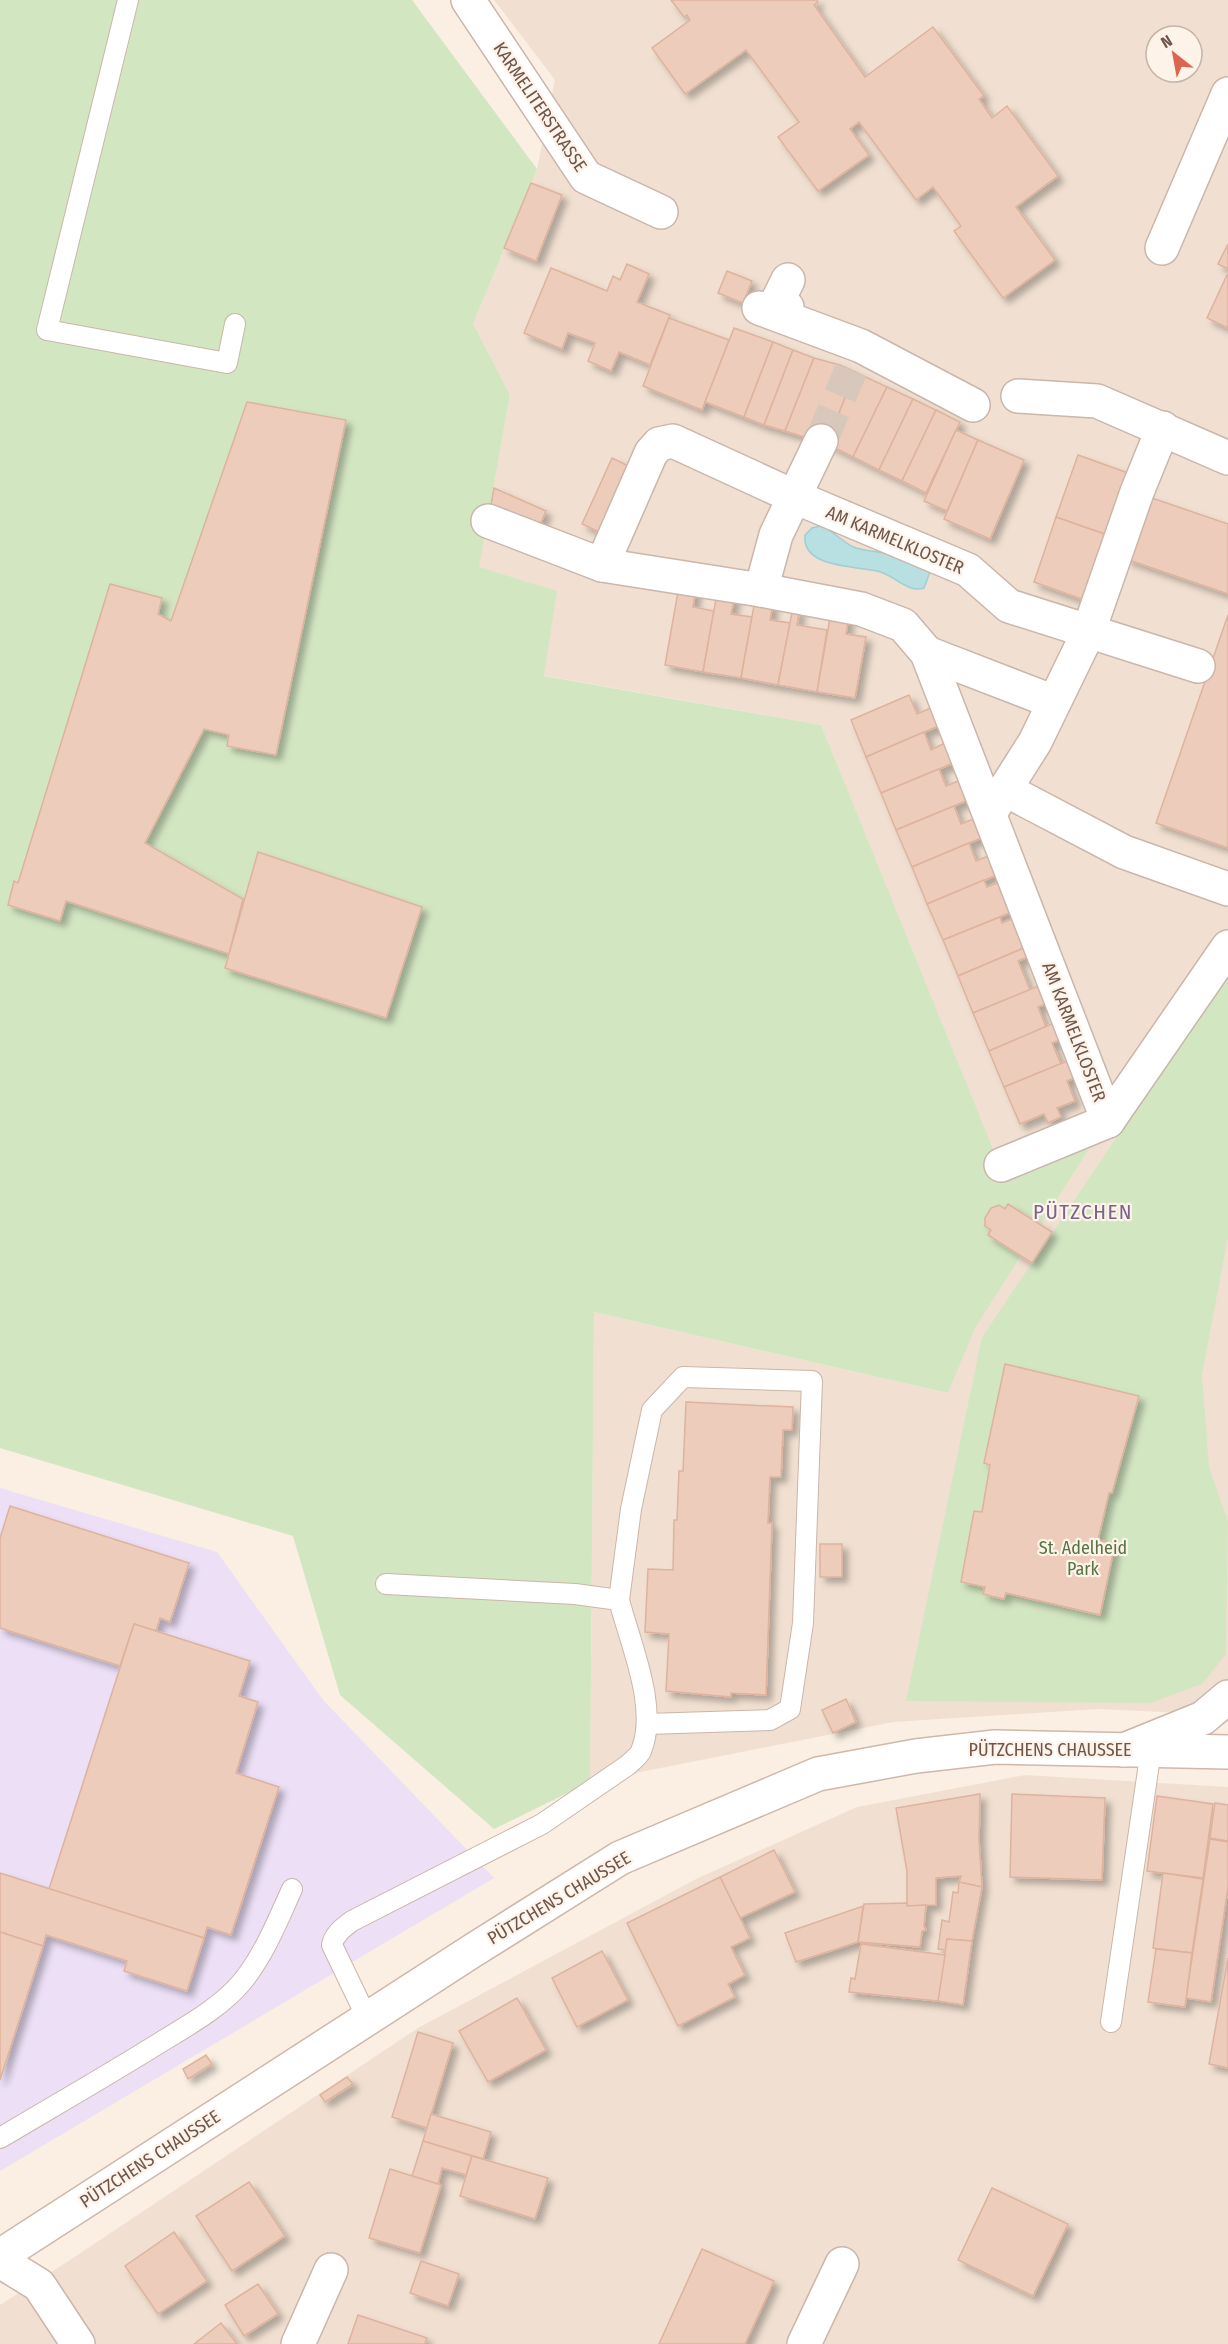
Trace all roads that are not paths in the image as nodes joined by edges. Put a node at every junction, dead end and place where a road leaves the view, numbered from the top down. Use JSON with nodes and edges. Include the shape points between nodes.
{"nodes":[{"id":1,"x":128,"y":0,"type":"edge"},
{"id":2,"x":468,"y":0,"type":"edge"},
{"id":3,"x":1228,"y":94,"type":"edge"},
{"id":4,"x":661,"y":212,"type":"dead end"},
{"id":5,"x":1162,"y":248,"type":"dead end"},
{"id":6,"x":785,"y":305,"type":"dead end"},
{"id":7,"x":235,"y":324,"type":"dead end"},
{"id":8,"x":1018,"y":396,"type":"dead end"},
{"id":9,"x":973,"y":405,"type":"dead end"},
{"id":10,"x":1163,"y":428,"type":"junction"},
{"id":11,"x":821,"y":441,"type":"tunnel mouth"},
{"id":12,"x":1228,"y":458,"type":"edge"},
{"id":13,"x":795,"y":497,"type":"junction"},
{"id":14,"x":488,"y":521,"type":"dead end"},
{"id":15,"x":602,"y":565,"type":"junction"},
{"id":16,"x":761,"y":590,"type":"junction"},
{"id":17,"x":1088,"y":633,"type":"junction"},
{"id":18,"x":927,"y":653,"type":"junction"},
{"id":19,"x":1198,"y":666,"type":"dead end"},
{"id":20,"x":1054,"y":702,"type":"junction"},
{"id":21,"x":998,"y":802,"type":"junction"},
{"id":22,"x":1228,"y":889,"type":"edge"},
{"id":23,"x":1228,"y":947,"type":"edge"},
{"id":24,"x":1108,"y":1121,"type":"junction"},
{"id":25,"x":1001,"y":1165,"type":"dead end"},
{"id":26,"x":386,"y":1584,"type":"dead end"},
{"id":27,"x":619,"y":1600,"type":"junction"},
{"id":28,"x":1228,"y":1697,"type":"edge"},
{"id":29,"x":647,"y":1724,"type":"junction"},
{"id":30,"x":1138,"y":1750,"type":"junction"},
{"id":31,"x":1228,"y":1752,"type":"edge"},
{"id":32,"x":292,"y":1889,"type":"dead end"},
{"id":33,"x":368,"y":2018,"type":"junction"},
{"id":34,"x":1111,"y":2022,"type":"dead end"},
{"id":35,"x":0,"y":2138,"type":"edge"},
{"id":36,"x":0,"y":2256,"type":"edge"},
{"id":37,"x":0,"y":2261,"type":"edge"},
{"id":38,"x":842,"y":2264,"type":"dead end"},
{"id":39,"x":331,"y":2270,"type":"dead end"},
{"id":40,"x":78,"y":2344,"type":"edge"},
{"id":41,"x":298,"y":2344,"type":"edge"},
{"id":42,"x":804,"y":2344,"type":"edge"}],
"edges":[{"from":1,"to":7,"type":"lane","via":[[48,330],[227,363]]},
{"from":2,"to":4,"type":"street","name":"KARMELITERSTRASSE","via":[[586,177]]},
{"from":3,"to":5,"type":"street"},
{"from":6,"to":9,"type":"street"},
{"from":8,"to":10,"type":"street","via":[[1097,401]]},
{"from":10,"to":12,"type":"street"},
{"from":10,"to":17,"type":"street"},
{"from":11,"to":13,"type":"street"},
{"from":13,"to":15,"type":"street","name":"AM KARMELKLOSTER","via":[[685,446],[664,441],[651,453]]},
{"from":13,"to":16,"type":"street","via":[[776,535]]},
{"from":13,"to":17,"type":"street","name":"AM KARMELKLOSTER","via":[[968,570],[1009,606]]},
{"from":14,"to":15,"type":"street","name":"AM KARMELKLOSTER"},
{"from":15,"to":16,"type":"street","name":"AM KARMELKLOSTER"},
{"from":16,"to":18,"type":"street","name":"AM KARMELKLOSTER","via":[[861,609],[903,625]]},
{"from":17,"to":19,"type":"street","name":"AM KARMELKLOSTER"},
{"from":17,"to":20,"type":"street"},
{"from":18,"to":20,"type":"street","name":"AM KARMELKLOSTER"},
{"from":18,"to":21,"type":"street","name":"AM KARMELKLOSTER"},
{"from":20,"to":21,"type":"street"},
{"from":21,"to":22,"type":"street"},
{"from":21,"to":24,"type":"street","name":"AM KARMELKLOSTER"},
{"from":23,"to":24,"type":"street","name":"AM KARMELKLOSTER"},
{"from":24,"to":25,"type":"street"},
{"from":26,"to":27,"type":"lane"},
{"from":27,"to":29,"type":"lane","via":[[644,1686]]},
{"from":27,"to":29,"type":"lane","via":[[631,1509],[652,1410],[683,1377],[812,1381],[803,1623],[790,1709],[770,1720]]},
{"from":28,"to":30,"type":"street","via":[[1203,1718]]},
{"from":29,"to":33,"type":"lane","via":[[641,1753],[542,1824],[352,1921],[336,1935],[332,1945]]},
{"from":30,"to":31,"type":"street","name":"PÜTZCHENS CHAUSSEE"},
{"from":30,"to":33,"type":"street","name":"PÜTZCHENS CHAUSSEE","via":[[995,1747],[916,1756],[818,1774],[621,1858]]},
{"from":30,"to":34,"type":"lane"},
{"from":32,"to":35,"type":"lane","via":[[268,1940],[242,1982],[221,2001],[119,2068]]},
{"from":33,"to":36,"type":"street","name":"PÜTZCHENS CHAUSSEE"},
{"from":37,"to":40,"type":"street","via":[[39,2285]]},
{"from":38,"to":42,"type":"street"},
{"from":39,"to":41,"type":"street"}]}
